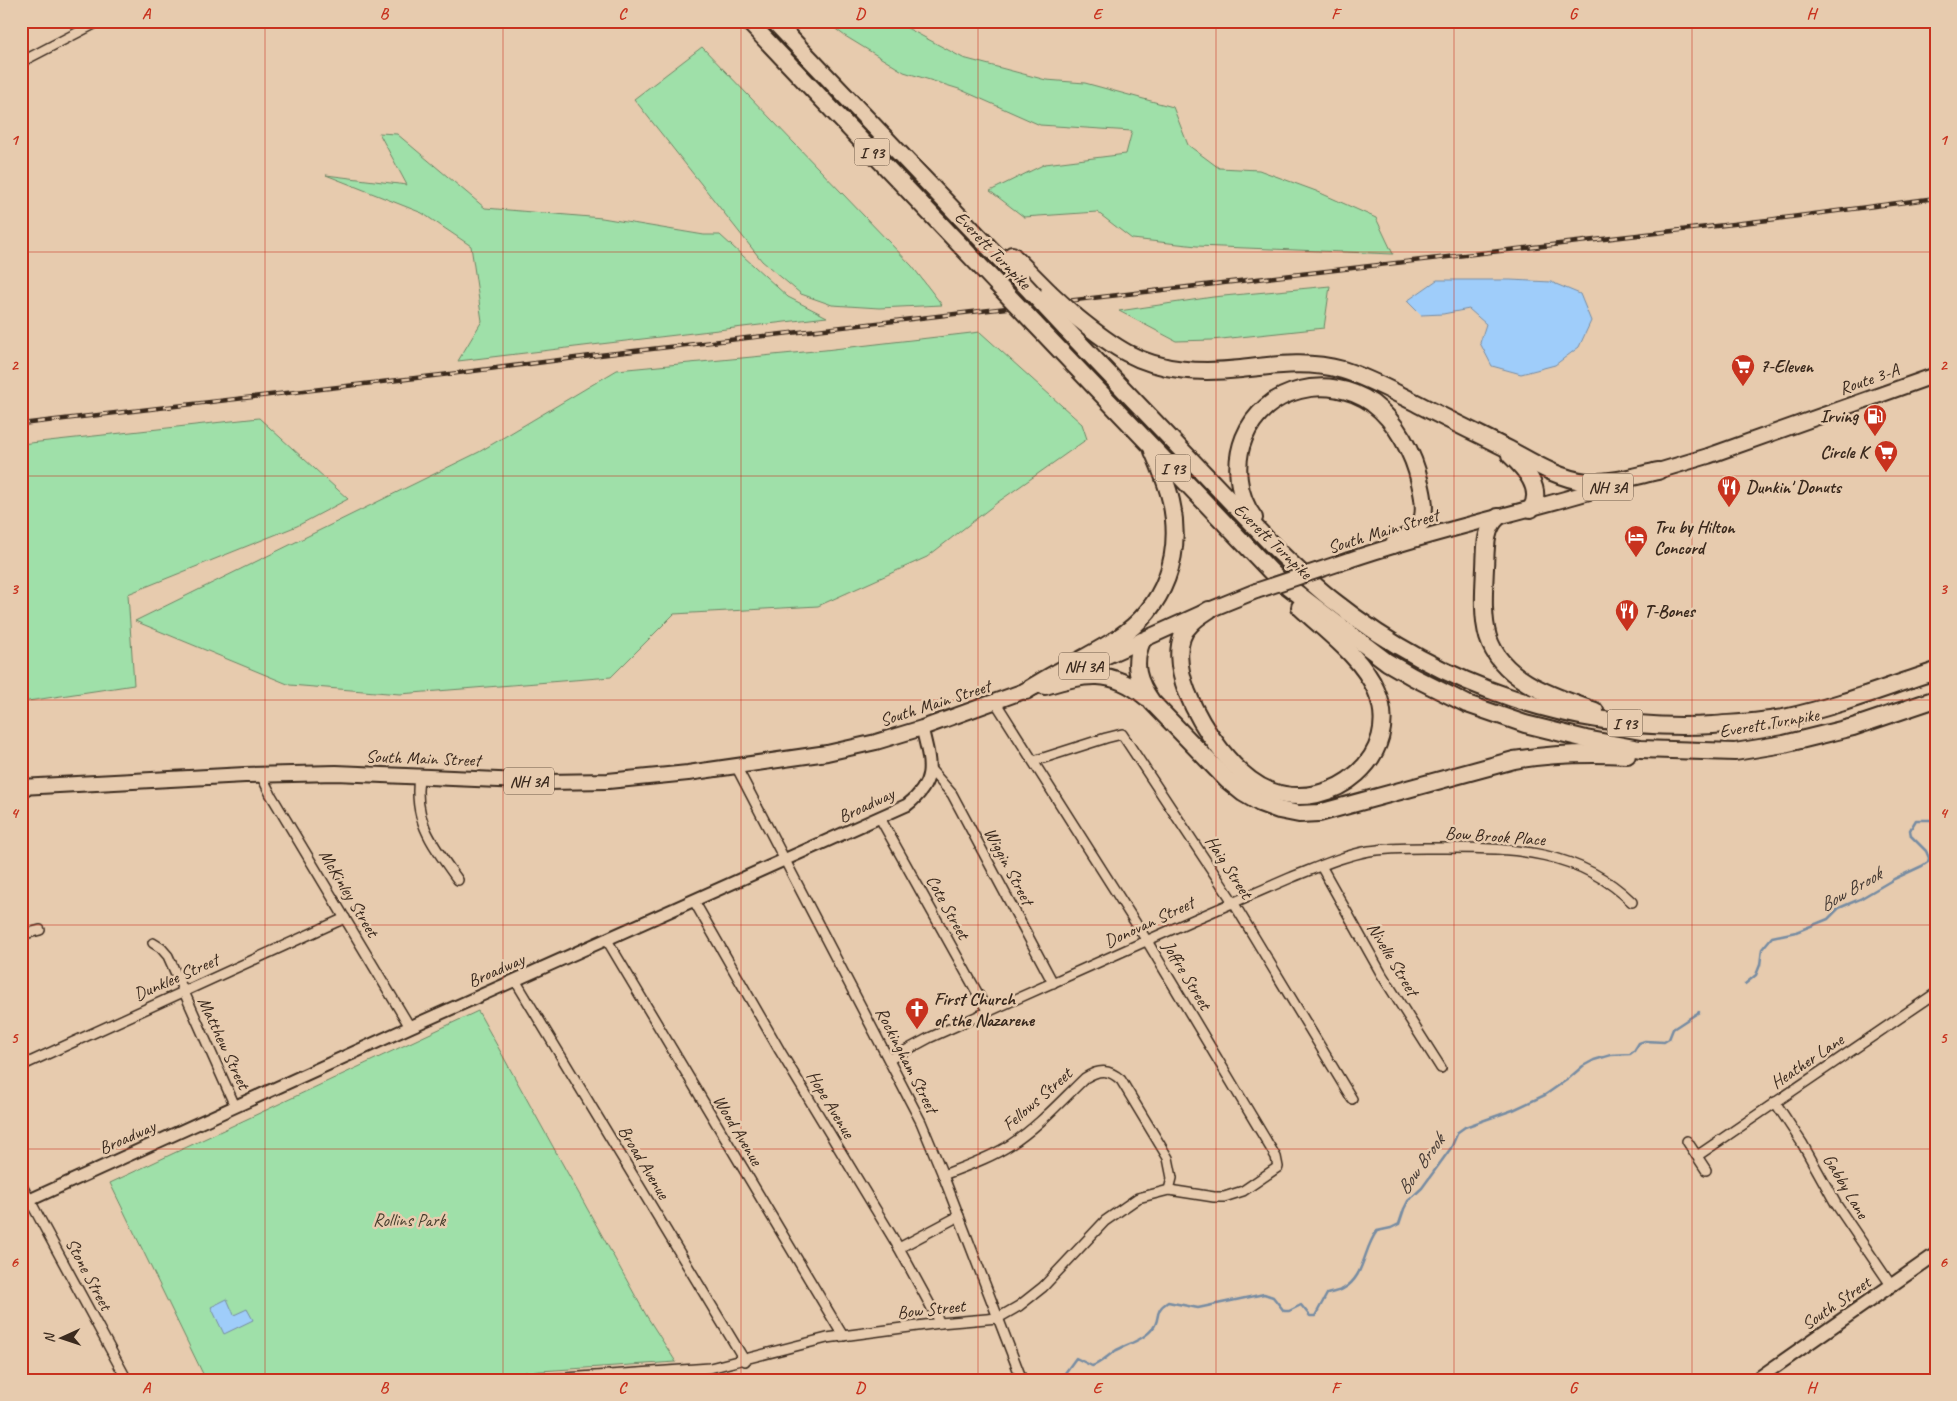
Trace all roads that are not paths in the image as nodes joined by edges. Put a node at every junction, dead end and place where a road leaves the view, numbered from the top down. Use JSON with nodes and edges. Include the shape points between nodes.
{"nodes":[{"id":1,"x":100,"y":21,"type":"edge"},
{"id":2,"x":748,"y":21,"type":"edge"},
{"id":3,"x":774,"y":21,"type":"edge"},
{"id":4,"x":810,"y":58,"type":"junction"},
{"id":5,"x":21,"y":62,"type":"edge"},
{"id":6,"x":1070,"y":322,"type":"junction"},
{"id":7,"x":1936,"y":375,"type":"edge"},
{"id":8,"x":1814,"y":418,"type":"joint"},
{"id":9,"x":1495,"y":442,"type":"junction"},
{"id":10,"x":1151,"y":444,"type":"junction"},
{"id":11,"x":1658,"y":471,"type":"junction"},
{"id":12,"x":1531,"y":509,"type":"junction"},
{"id":13,"x":1498,"y":517,"type":"junction"},
{"id":14,"x":1393,"y":545,"type":"junction"},
{"id":15,"x":1302,"y":574,"type":"junction"},
{"id":16,"x":1277,"y":578,"type":"junction"},
{"id":17,"x":1209,"y":610,"type":"junction"},
{"id":18,"x":1142,"y":641,"type":"junction"},
{"id":19,"x":1936,"y":671,"type":"edge"},
{"id":20,"x":1026,"y":691,"type":"junction"},
{"id":21,"x":1936,"y":699,"type":"edge"},
{"id":22,"x":996,"y":702,"type":"junction"},
{"id":23,"x":1152,"y":702,"type":"junction"},
{"id":24,"x":1645,"y":724,"type":"junction"},
{"id":25,"x":922,"y":728,"type":"junction"},
{"id":26,"x":1735,"y":752,"type":"junction"},
{"id":27,"x":1034,"y":762,"type":"junction"},
{"id":28,"x":737,"y":768,"type":"junction"},
{"id":29,"x":930,"y":769,"type":"junction"},
{"id":30,"x":261,"y":775,"type":"junction"},
{"id":31,"x":419,"y":777,"type":"junction"},
{"id":32,"x":21,"y":787,"type":"edge"},
{"id":33,"x":880,"y":818,"type":"junction"},
{"id":34,"x":1433,"y":848,"type":"joint"},
{"id":35,"x":785,"y":860,"type":"junction"},
{"id":36,"x":1321,"y":866,"type":"junction"},
{"id":37,"x":458,"y":880,"type":"dead end"},
{"id":38,"x":694,"y":901,"type":"junction"},
{"id":39,"x":1233,"y":902,"type":"junction"},
{"id":40,"x":1632,"y":902,"type":"dead end"},
{"id":41,"x":344,"y":918,"type":"junction"},
{"id":42,"x":40,"y":930,"type":"dead end"},
{"id":43,"x":21,"y":935,"type":"edge"},
{"id":44,"x":607,"y":940,"type":"junction"},
{"id":45,"x":1147,"y":941,"type":"junction"},
{"id":46,"x":153,"y":943,"type":"dead end"},
{"id":47,"x":516,"y":980,"type":"junction"},
{"id":48,"x":1053,"y":983,"type":"junction"},
{"id":49,"x":183,"y":992,"type":"junction"},
{"id":50,"x":1936,"y":993,"type":"edge"},
{"id":51,"x":988,"y":1012,"type":"junction"},
{"id":52,"x":410,"y":1027,"type":"junction"},
{"id":53,"x":890,"y":1059,"type":"junction"},
{"id":54,"x":22,"y":1064,"type":"edge"},
{"id":55,"x":1441,"y":1068,"type":"dead end"},
{"id":56,"x":1352,"y":1099,"type":"dead end"},
{"id":57,"x":1775,"y":1102,"type":"junction"},
{"id":58,"x":235,"y":1106,"type":"junction"},
{"id":59,"x":1687,"y":1141,"type":"dead end"},
{"id":60,"x":1697,"y":1156,"type":"junction"},
{"id":61,"x":1278,"y":1167,"type":"joint"},
{"id":62,"x":1706,"y":1170,"type":"dead end"},
{"id":63,"x":943,"y":1175,"type":"junction"},
{"id":64,"x":21,"y":1184,"type":"edge"},
{"id":65,"x":1169,"y":1190,"type":"junction"},
{"id":66,"x":26,"y":1202,"type":"edge"},
{"id":67,"x":959,"y":1216,"type":"junction"},
{"id":68,"x":899,"y":1248,"type":"junction"},
{"id":69,"x":1936,"y":1254,"type":"edge"},
{"id":70,"x":1891,"y":1285,"type":"junction"},
{"id":71,"x":998,"y":1318,"type":"junction"},
{"id":72,"x":940,"y":1323,"type":"junction"},
{"id":73,"x":843,"y":1336,"type":"junction"},
{"id":74,"x":746,"y":1360,"type":"junction"},
{"id":75,"x":127,"y":1380,"type":"edge"},
{"id":76,"x":538,"y":1380,"type":"edge"},
{"id":77,"x":1022,"y":1380,"type":"edge"},
{"id":78,"x":1756,"y":1380,"type":"edge"}],
"edges":[{"from":1,"to":5,"type":"street"},
{"from":2,"to":10,"type":"highway","name":"Everett Turnpike","number":"I 93","bridge":true},
{"from":3,"to":4,"type":"highway","name":"Everett Turnpike","number":"I 93"},
{"from":4,"to":6,"type":"highway","name":"Everett Turnpike","number":"I 93","bridge":true,"via":[[1022,281]]},
{"from":4,"to":6,"type":"highway","bridge":true,"via":[[898,138],[1049,292]]},
{"from":6,"to":9,"type":"highway","via":[[1128,354],[1182,370],[1212,372],[1290,363],[1318,364],[1344,370]]},
{"from":6,"to":15,"type":"highway","name":"Everett Turnpike","number":"I 93"},
{"from":7,"to":8,"type":"main road","name":"Route 3-A","number":"NH 3A"},
{"from":8,"to":11,"type":"main road","name":"South Main Street","number":"NH 3A"},
{"from":9,"to":11,"type":"highway","via":[[1540,466],[1581,481],[1604,481]]},
{"from":9,"to":12,"type":"highway","via":[[1529,478],[1536,495]]},
{"from":10,"to":16,"type":"highway","name":"Everett Turnpike","number":"I 93"},
{"from":10,"to":20,"type":"highway","via":[[1166,484],[1174,521],[1174,551],[1163,589],[1143,618],[1118,638]]},
{"from":11,"to":12,"type":"main road","name":"South Main Street","number":"NH 3A"},
{"from":12,"to":13,"type":"main road","name":"South Main Street","number":"NH 3A"},
{"from":13,"to":14,"type":"main road","name":"South Main Street","number":"NH 3A"},
{"from":13,"to":24,"type":"highway","via":[[1488,536],[1485,606],[1488,638],[1502,661],[1520,678],[1546,692],[1608,715]]},
{"from":14,"to":15,"type":"highway","via":[[1419,526],[1423,514],[1419,477],[1401,437],[1373,404],[1356,394],[1328,387],[1294,391],[1272,402],[1252,422],[1242,445],[1238,468],[1243,496],[1250,512],[1295,560]]},
{"from":14,"to":17,"type":"main road","name":"South Main Street","number":"NH 3A","bridge":true},
{"from":15,"to":24,"type":"highway","name":"Everett Turnpike","number":"I 93","via":[[1380,635],[1432,665],[1488,690],[1578,716]]},
{"from":16,"to":17,"type":"highway","via":[[1296,603],[1350,654],[1373,683],[1380,701],[1382,725],[1373,753],[1356,776],[1338,788],[1307,795],[1272,792],[1240,770],[1213,739],[1186,690],[1180,657],[1184,632]]},
{"from":16,"to":26,"type":"highway","name":"Everett Turnpike","number":"I 93","via":[[1387,662],[1468,704],[1525,724],[1595,741],[1640,749]]},
{"from":17,"to":18,"type":"main road","name":"South Main Street","number":"NH 3A"},
{"from":18,"to":20,"type":"main road","name":"South Main Street","number":"NH 3A"},
{"from":18,"to":23,"type":"highway","via":[[1137,673]]},
{"from":19,"to":24,"type":"highway","name":"Everett Turnpike","number":"I 93","via":[[1846,703],[1787,717],[1697,726]]},
{"from":20,"to":22,"type":"main road","name":"South Main Street","number":"NH 3A"},
{"from":20,"to":23,"type":"highway","via":[[1074,678],[1105,676],[1129,685]]},
{"from":21,"to":26,"type":"highway","name":"Everett Turnpike","number":"I 93","via":[[1853,727]]},
{"from":22,"to":25,"type":"main road","name":"South Main Street","number":"NH 3A"},
{"from":22,"to":27,"type":"street","name":"Joffre Street"},
{"from":23,"to":26,"type":"highway","via":[[1243,793],[1260,803],[1299,814],[1319,813],[1514,760],[1544,755],[1584,753],[1665,757]]},
{"from":25,"to":28,"type":"main road","name":"South Main Street","number":"NH 3A","via":[[828,753]]},
{"from":25,"to":29,"type":"street"},
{"from":27,"to":39,"type":"street","name":"Haig Street","via":[[1122,734]]},
{"from":27,"to":45,"type":"street","name":"Joffre Street"},
{"from":28,"to":31,"type":"main road","name":"South Main Street","number":"NH 3A","via":[[599,781]]},
{"from":28,"to":35,"type":"street","name":"Rockingham Street"},
{"from":29,"to":33,"type":"street","name":"Broadway","via":[[928,781],[916,798]]},
{"from":29,"to":48,"type":"street","name":"Wiggin Street","via":[[952,794]]},
{"from":30,"to":31,"type":"main road","name":"South Main Street","number":"NH 3A","via":[[336,773]]},
{"from":30,"to":32,"type":"main road","name":"South Main Street","number":"NH 3A"},
{"from":30,"to":41,"type":"street","name":"McKinley Street"},
{"from":31,"to":37,"type":"street","via":[[418,810],[421,819]]},
{"from":33,"to":35,"type":"street","name":"Broadway"},
{"from":33,"to":51,"type":"street","name":"Cote Street"},
{"from":34,"to":36,"type":"street","name":"Donovan Street","via":[[1369,851]]},
{"from":34,"to":40,"type":"street","name":"Bow Brook Place","via":[[1531,851],[1559,858],[1620,889]]},
{"from":35,"to":38,"type":"street","name":"Broadway"},
{"from":35,"to":53,"type":"street","name":"Rockingham Street"},
{"from":36,"to":39,"type":"street","name":"Donovan Street"},
{"from":36,"to":55,"type":"street","name":"Nivelle Street","via":[[1382,975]]},
{"from":38,"to":44,"type":"street","name":"Broadway"},
{"from":38,"to":68,"type":"street","name":"Hope Avenue"},
{"from":39,"to":45,"type":"street","name":"Donovan Street"},
{"from":39,"to":56,"type":"street","name":"Haig Street"},
{"from":41,"to":49,"type":"street","name":"Dunklee Street"},
{"from":41,"to":52,"type":"street","name":"McKinley Street"},
{"from":42,"to":43,"type":"street"},
{"from":44,"to":47,"type":"street","name":"Broadway"},
{"from":44,"to":73,"type":"street","name":"Wood Avenue"},
{"from":45,"to":48,"type":"street","name":"Donovan Street"},
{"from":45,"to":61,"type":"street","name":"Joffre Street","via":[[1276,1156]]},
{"from":46,"to":49,"type":"street","name":"Matthew Street","via":[[168,956]]},
{"from":47,"to":52,"type":"street","name":"Broadway"},
{"from":47,"to":74,"type":"street","name":"Broad Avenue"},
{"from":48,"to":51,"type":"street","name":"Donovan Street"},
{"from":49,"to":54,"type":"street","name":"Dunklee Street"},
{"from":49,"to":58,"type":"street","name":"Matthew Street"},
{"from":50,"to":57,"type":"street","name":"Heather Lane"},
{"from":51,"to":53,"type":"street","name":"Donovan Street"},
{"from":52,"to":58,"type":"street","name":"Broadway"},
{"from":53,"to":63,"type":"street","name":"Rockingham Street"},
{"from":57,"to":60,"type":"street","name":"Heather Lane"},
{"from":57,"to":70,"type":"street","name":"Gabby Lane","via":[[1836,1204]]},
{"from":58,"to":66,"type":"street","name":"Broadway"},
{"from":59,"to":60,"type":"street"},
{"from":60,"to":62,"type":"street"},
{"from":61,"to":65,"type":"street","name":"Bow Street","via":[[1243,1191],[1224,1197]]},
{"from":63,"to":65,"type":"street","name":"Fellows Street","via":[[1010,1145],[1085,1078],[1103,1071],[1121,1080],[1168,1158],[1172,1178]]},
{"from":63,"to":67,"type":"street","name":"Rockingham Street"},
{"from":64,"to":66,"type":"street","name":"Stone Street"},
{"from":65,"to":71,"type":"street","name":"Bow Street","via":[[1138,1198],[1121,1209],[1105,1221],[1043,1288]]},
{"from":66,"to":75,"type":"street","name":"Stone Street"},
{"from":67,"to":68,"type":"street"},
{"from":67,"to":71,"type":"street","name":"Rockingham Street"},
{"from":68,"to":72,"type":"street","name":"Hope Avenue"},
{"from":69,"to":70,"type":"main road","name":"South Street"},
{"from":70,"to":78,"type":"main road","name":"South Street"},
{"from":71,"to":72,"type":"street","name":"Bow Street"},
{"from":71,"to":77,"type":"street","name":"Rockingham Street"},
{"from":72,"to":73,"type":"street","name":"Bow Street"},
{"from":73,"to":74,"type":"street","name":"Bow Street"},
{"from":74,"to":76,"type":"street","name":"Bow Street","via":[[690,1371]]}]}
